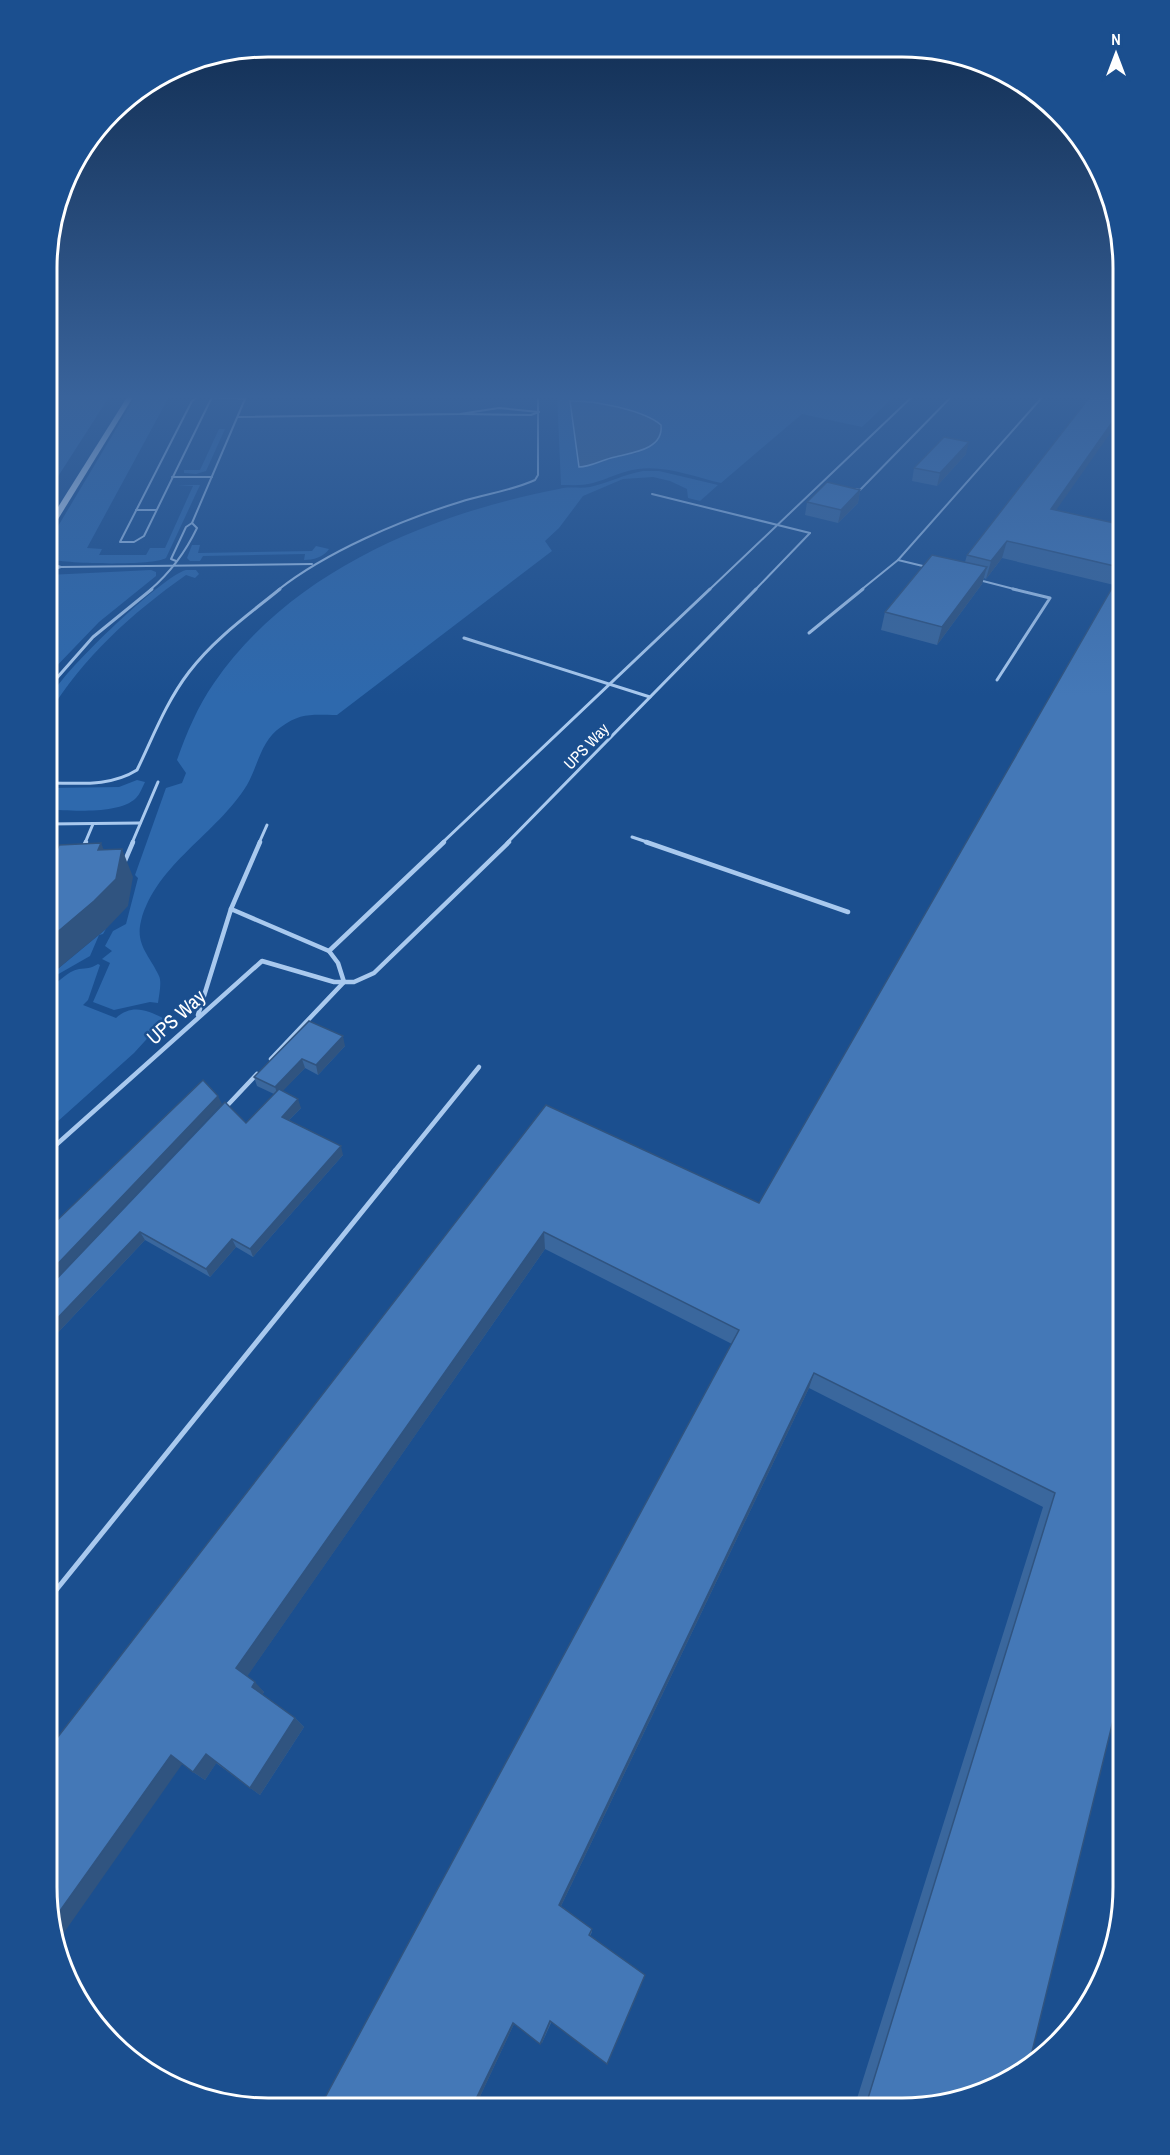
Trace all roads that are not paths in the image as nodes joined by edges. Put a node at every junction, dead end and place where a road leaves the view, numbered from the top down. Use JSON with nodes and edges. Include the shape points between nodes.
{"nodes":[{"id":1,"x":69,"y":495,"type":"edge"},
{"id":2,"x":144,"y":495,"type":"edge"},
{"id":3,"x":163,"y":495,"type":"edge"},
{"id":4,"x":204,"y":495,"type":"edge"},
{"id":5,"x":489,"y":495,"type":"edge"},
{"id":6,"x":654,"y":495,"type":"edge"},
{"id":7,"x":810,"y":495,"type":"edge"},
{"id":8,"x":956,"y":495,"type":"edge"},
{"id":9,"x":136,"y":510,"type":"junction"},
{"id":10,"x":156,"y":510,"type":"junction"},
{"id":11,"x":57,"y":515,"type":"edge"},
{"id":12,"x":192,"y":523,"type":"junction"},
{"id":13,"x":778,"y":525,"type":"junction"},
{"id":14,"x":898,"y":560,"type":"junction"},
{"id":15,"x":176,"y":561,"type":"junction"},
{"id":16,"x":313,"y":564,"type":"junction"},
{"id":17,"x":57,"y":566,"type":"edge"},
{"id":18,"x":173,"y":566,"type":"junction"},
{"id":19,"x":60,"y":567,"type":"junction"},
{"id":20,"x":57,"y":568,"type":"edge"},
{"id":21,"x":931,"y":568,"type":"edge"},
{"id":22,"x":975,"y":579,"type":"edge"},
{"id":23,"x":809,"y":633,"type":"dead end"},
{"id":24,"x":464,"y":638,"type":"dead end"},
{"id":25,"x":57,"y":678,"type":"edge"},
{"id":26,"x":997,"y":680,"type":"dead end"},
{"id":27,"x":610,"y":684,"type":"junction"},
{"id":28,"x":650,"y":697,"type":"junction"},
{"id":29,"x":158,"y":782,"type":"dead end"},
{"id":30,"x":57,"y":783,"type":"edge"},
{"id":31,"x":141,"y":823,"type":"junction"},
{"id":32,"x":57,"y":824,"type":"edge"},
{"id":33,"x":93,"y":824,"type":"junction"},
{"id":34,"x":267,"y":825,"type":"dead end"},
{"id":35,"x":632,"y":837,"type":"dead end"},
{"id":36,"x":80,"y":854,"type":"edge"},
{"id":37,"x":124,"y":863,"type":"edge"},
{"id":38,"x":231,"y":909,"type":"junction"},
{"id":39,"x":848,"y":912,"type":"dead end"},
{"id":40,"x":329,"y":951,"type":"junction"},
{"id":41,"x":344,"y":982,"type":"junction"},
{"id":42,"x":197,"y":1017,"type":"junction"},
{"id":43,"x":266,"y":1065,"type":"edge"},
{"id":44,"x":479,"y":1067,"type":"dead end"},
{"id":45,"x":258,"y":1073,"type":"edge"},
{"id":46,"x":220,"y":1113,"type":"edge"},
{"id":47,"x":57,"y":1144,"type":"edge"},
{"id":48,"x":57,"y":1590,"type":"edge"}],
"edges":[{"from":1,"to":11,"type":"main road"},
{"from":2,"to":9,"type":"lane"},
{"from":3,"to":10,"type":"lane"},
{"from":4,"to":12,"type":"lane"},
{"from":5,"to":16,"type":"lane","via":[[432,511]]},
{"from":6,"to":13,"type":"lane","name":"UPS Way"},
{"from":7,"to":13,"type":"lane","name":"UPS Way"},
{"from":8,"to":14,"type":"lane"},
{"from":9,"to":10,"type":"lane"},
{"from":9,"to":10,"type":"lane","via":[[120,542],[140,539]]},
{"from":12,"to":15,"type":"lane","via":[[197,528],[182,558]]},
{"from":12,"to":15,"type":"lane","via":[[186,527],[171,559]]},
{"from":13,"to":27,"type":"lane","name":"UPS Way"},
{"from":13,"to":28,"type":"lane","name":"UPS Way","via":[[810,533]]},
{"from":14,"to":21,"type":"lane"},
{"from":14,"to":23,"type":"lane"},
{"from":15,"to":18,"type":"lane"},
{"from":16,"to":18,"type":"lane"},
{"from":16,"to":30,"type":"lane","via":[[250,610],[189,672],[171,699],[137,770],[128,778]]},
{"from":17,"to":19,"type":"lane"},
{"from":18,"to":19,"type":"lane"},
{"from":18,"to":25,"type":"lane","via":[[163,579],[93,637]]},
{"from":19,"to":20,"type":"lane"},
{"from":22,"to":26,"type":"lane","via":[[1050,598]]},
{"from":24,"to":27,"type":"lane"},
{"from":27,"to":28,"type":"lane"},
{"from":27,"to":40,"type":"lane","name":"UPS Way"},
{"from":28,"to":41,"type":"lane","name":"UPS Way","via":[[374,973]]},
{"from":29,"to":31,"type":"lane"},
{"from":31,"to":33,"type":"lane"},
{"from":31,"to":37,"type":"lane"},
{"from":32,"to":33,"type":"lane"},
{"from":33,"to":36,"type":"lane"},
{"from":34,"to":38,"type":"lane"},
{"from":35,"to":39,"type":"lane"},
{"from":38,"to":40,"type":"lane"},
{"from":38,"to":42,"type":"lane"},
{"from":40,"to":41,"type":"lane"},
{"from":41,"to":42,"type":"lane","name":"UPS Way","via":[[262,961]]},
{"from":41,"to":43,"type":"lane"},
{"from":42,"to":47,"type":"lane","name":"UPS Way"},
{"from":44,"to":48,"type":"lane"},
{"from":45,"to":46,"type":"lane"}]}
